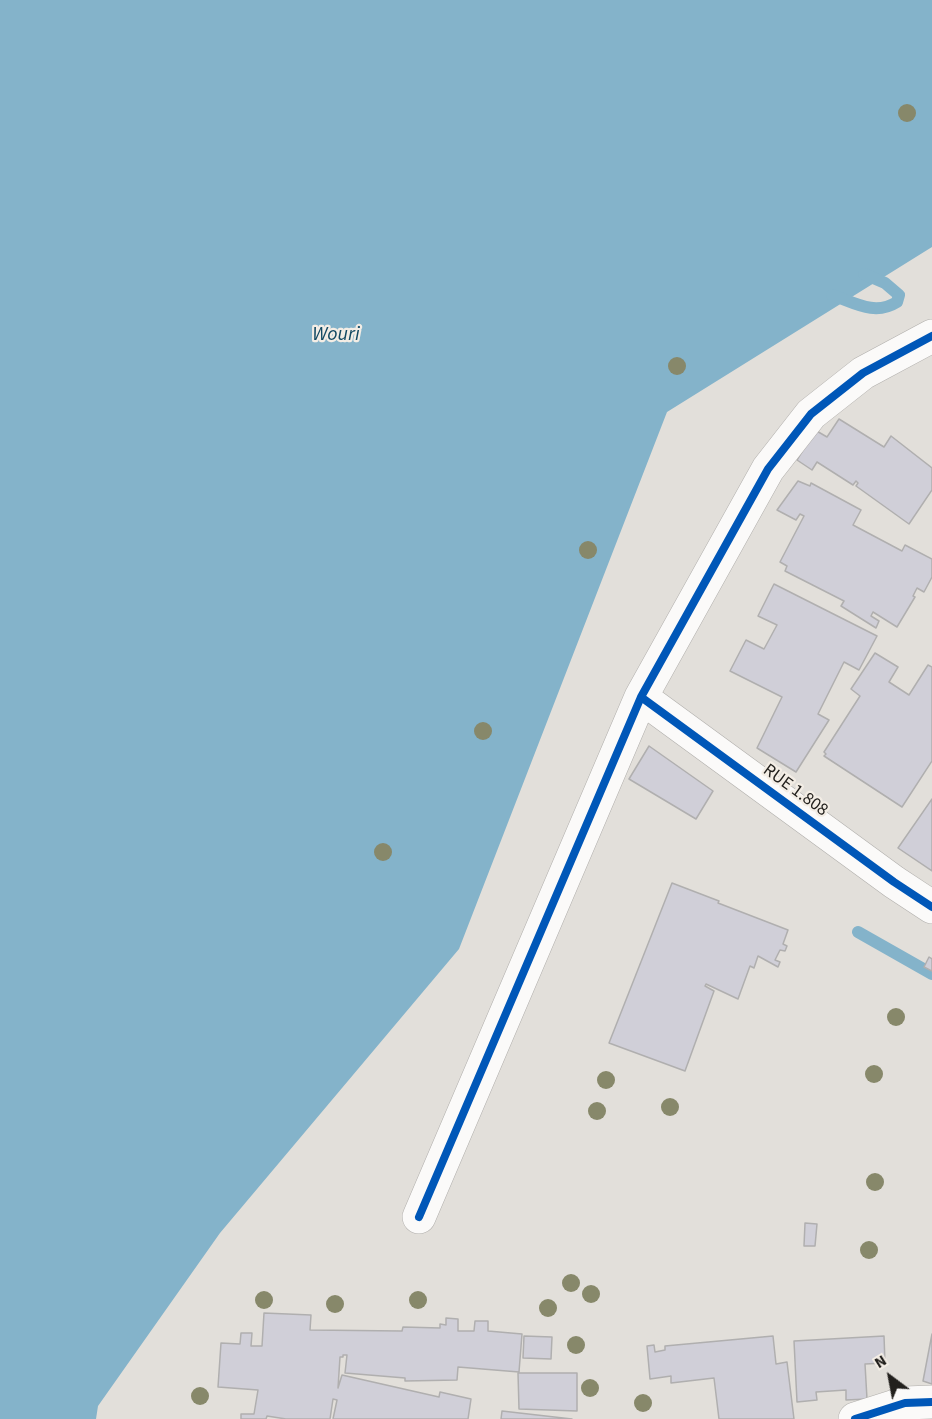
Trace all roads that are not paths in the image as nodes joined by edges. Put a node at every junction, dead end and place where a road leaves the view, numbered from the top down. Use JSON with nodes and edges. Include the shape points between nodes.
{"nodes":[{"id":1,"x":932,"y":336,"type":"edge"},
{"id":2,"x":641,"y":697,"type":"junction"},
{"id":3,"x":932,"y":907,"type":"edge"},
{"id":4,"x":419,"y":1217,"type":"dead end"},
{"id":5,"x":932,"y":1402,"type":"edge"},
{"id":6,"x":855,"y":1419,"type":"edge"}],
"edges":[{"from":1,"to":2,"type":"street","via":[[863,373],[811,414],[768,469]]},
{"from":2,"to":3,"type":"street","name":"RUE 1.808"},
{"from":2,"to":4,"type":"street"},
{"from":5,"to":6,"type":"street","via":[[905,1403]]}]}
